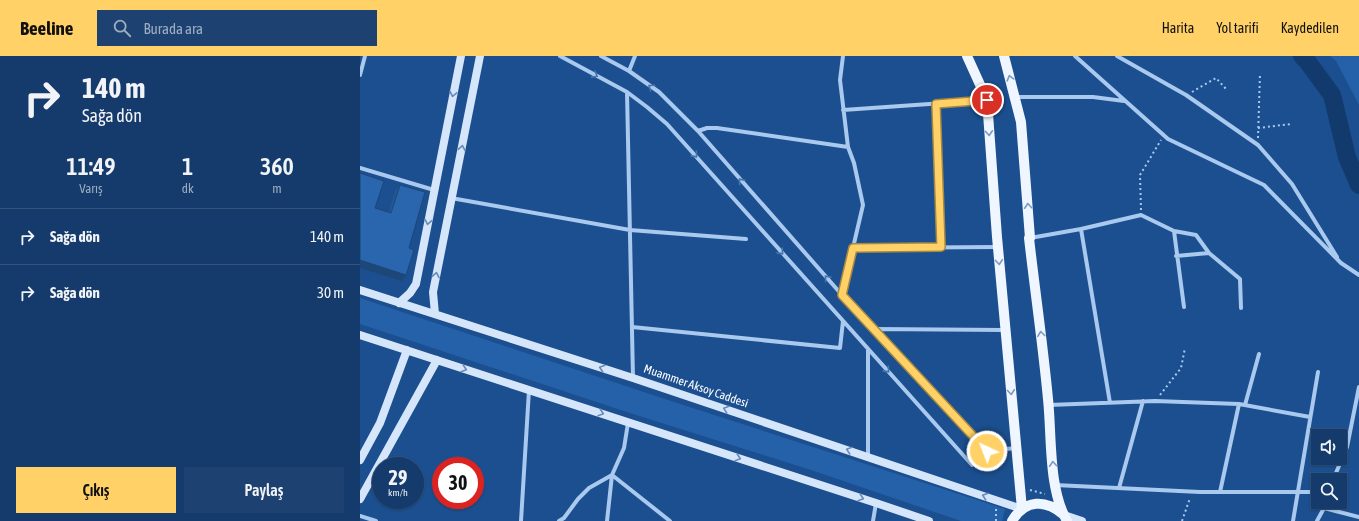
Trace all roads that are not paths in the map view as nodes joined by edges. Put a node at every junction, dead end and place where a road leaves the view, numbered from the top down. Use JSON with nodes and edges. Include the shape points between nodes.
{"nodes":[{"id":1,"x":366,"y":56,"type":"edge"},
{"id":2,"x":461,"y":56,"type":"edge"},
{"id":3,"x":480,"y":56,"type":"edge"},
{"id":4,"x":560,"y":56,"type":"edge"},
{"id":5,"x":601,"y":56,"type":"edge"},
{"id":6,"x":634,"y":56,"type":"edge"},
{"id":7,"x":843,"y":56,"type":"edge"},
{"id":8,"x":967,"y":56,"type":"edge"},
{"id":9,"x":1004,"y":56,"type":"edge"},
{"id":10,"x":1075,"y":56,"type":"edge"},
{"id":11,"x":1117,"y":56,"type":"edge"},
{"id":12,"x":629,"y":72,"type":"junction"},
{"id":13,"x":360,"y":75,"type":"edge"},
{"id":14,"x":627,"y":92,"type":"junction"},
{"id":15,"x":1015,"y":97,"type":"junction"},
{"id":16,"x":987,"y":100,"type":"junction"},
{"id":17,"x":1125,"y":101,"type":"junction"},
{"id":18,"x":936,"y":104,"type":"junction"},
{"id":19,"x":843,"y":110,"type":"junction"},
{"id":20,"x":698,"y":131,"type":"junction"},
{"id":21,"x":848,"y":147,"type":"junction"},
{"id":22,"x":360,"y":168,"type":"edge"},
{"id":23,"x":434,"y":190,"type":"junction"},
{"id":24,"x":451,"y":198,"type":"junction"},
{"id":25,"x":1081,"y":229,"type":"junction"},
{"id":26,"x":630,"y":230,"type":"junction"},
{"id":27,"x":1174,"y":231,"type":"junction"},
{"id":28,"x":1030,"y":238,"type":"junction"},
{"id":29,"x":746,"y":239,"type":"dead end"},
{"id":30,"x":941,"y":247,"type":"junction"},
{"id":31,"x":998,"y":247,"type":"junction"},
{"id":32,"x":853,"y":248,"type":"junction"},
{"id":33,"x":1209,"y":253,"type":"junction"},
{"id":34,"x":1176,"y":256,"type":"junction"},
{"id":35,"x":1341,"y":263,"type":"junction"},
{"id":36,"x":1359,"y":275,"type":"edge"},
{"id":37,"x":360,"y":290,"type":"edge"},
{"id":38,"x":842,"y":295,"type":"junction"},
{"id":39,"x":399,"y":303,"type":"junction"},
{"id":40,"x":1184,"y":307,"type":"dead end"},
{"id":41,"x":1241,"y":308,"type":"dead end"},
{"id":42,"x":435,"y":314,"type":"junction"},
{"id":43,"x":843,"y":321,"type":"junction"},
{"id":44,"x":632,"y":327,"type":"junction"},
{"id":45,"x":874,"y":329,"type":"junction"},
{"id":46,"x":1005,"y":330,"type":"junction"},
{"id":47,"x":360,"y":335,"type":"edge"},
{"id":48,"x":868,"y":349,"type":"junction"},
{"id":49,"x":407,"y":350,"type":"junction"},
{"id":50,"x":1259,"y":354,"type":"dead end"},
{"id":51,"x":437,"y":360,"type":"junction"},
{"id":52,"x":1318,"y":372,"type":"dead end"},
{"id":53,"x":633,"y":378,"type":"junction"},
{"id":54,"x":1359,"y":387,"type":"edge"},
{"id":55,"x":529,"y":390,"type":"junction"},
{"id":56,"x":1143,"y":401,"type":"junction"},
{"id":57,"x":1110,"y":402,"type":"junction"},
{"id":58,"x":1239,"y":404,"type":"junction"},
{"id":59,"x":1049,"y":405,"type":"junction"},
{"id":60,"x":1245,"y":405,"type":"junction"},
{"id":61,"x":1310,"y":417,"type":"junction"},
{"id":62,"x":628,"y":422,"type":"junction"},
{"id":63,"x":1016,"y":448,"type":"junction"},
{"id":64,"x":987,"y":451,"type":"junction"},
{"id":65,"x":868,"y":457,"type":"junction"},
{"id":66,"x":360,"y":460,"type":"edge"},
{"id":67,"x":1336,"y":473,"type":"edge"},
{"id":68,"x":612,"y":475,"type":"junction"},
{"id":69,"x":1054,"y":484,"type":"junction"},
{"id":70,"x":1119,"y":488,"type":"junction"},
{"id":71,"x":1220,"y":492,"type":"junction"},
{"id":72,"x":1297,"y":492,"type":"junction"},
{"id":73,"x":1311,"y":492,"type":"edge"},
{"id":74,"x":360,"y":499,"type":"edge"},
{"id":75,"x":876,"y":503,"type":"junction"},
{"id":76,"x":1022,"y":509,"type":"junction"},
{"id":77,"x":1323,"y":509,"type":"edge"},
{"id":78,"x":1328,"y":509,"type":"edge"},
{"id":79,"x":360,"y":516,"type":"edge"},
{"id":80,"x":1359,"y":517,"type":"edge"},
{"id":81,"x":1065,"y":518,"type":"edge"},
{"id":82,"x":376,"y":521,"type":"edge"},
{"id":83,"x":521,"y":521,"type":"edge"},
{"id":84,"x":560,"y":521,"type":"edge"},
{"id":85,"x":607,"y":521,"type":"edge"},
{"id":86,"x":670,"y":521,"type":"edge"},
{"id":87,"x":873,"y":521,"type":"edge"},
{"id":88,"x":929,"y":521,"type":"edge"},
{"id":89,"x":1012,"y":521,"type":"edge"},
{"id":90,"x":1082,"y":521,"type":"edge"},
{"id":91,"x":1292,"y":521,"type":"edge"},
{"id":92,"x":1317,"y":521,"type":"edge"}],
"edges":[{"from":1,"to":13,"type":"street"},
{"from":2,"to":23,"type":"main road","one_way":true},
{"from":24,"to":3,"type":"main road","one_way":true},
{"from":4,"to":14,"type":"street","one_way":true},
{"from":5,"to":12,"type":"street"},
{"from":6,"to":12,"type":"street"},
{"from":7,"to":19,"type":"street","via":[[840,80]]},
{"from":8,"to":16,"type":"main road"},
{"from":15,"to":9,"type":"main road","one_way":true},
{"from":10,"to":17,"type":"street"},
{"from":11,"to":35,"type":"street","via":[[1186,95],[1258,145],[1292,184]]},
{"from":20,"to":12,"type":"street","one_way":true,"via":[[659,92]]},
{"from":14,"to":26,"type":"street"},
{"from":14,"to":43,"type":"street","one_way":true,"via":[[667,124]]},
{"from":15,"to":17,"type":"street"},
{"from":28,"to":15,"type":"main road","one_way":true,"via":[[1021,122]]},
{"from":16,"to":18,"type":"street"},
{"from":16,"to":31,"type":"main road","one_way":true},
{"from":17,"to":35,"type":"street","via":[[1168,139],[1264,185]]},
{"from":18,"to":19,"type":"street"},
{"from":18,"to":30,"type":"street"},
{"from":19,"to":21,"type":"street"},
{"from":20,"to":21,"type":"street","via":[[717,128]]},
{"from":38,"to":20,"type":"street","one_way":true},
{"from":21,"to":32,"type":"street","via":[[863,205]]},
{"from":22,"to":23,"type":"street"},
{"from":23,"to":39,"type":"main road","one_way":true,"via":[[416,284]]},
{"from":24,"to":26,"type":"street"},
{"from":42,"to":24,"type":"main road","one_way":true,"via":[[432,292]]},
{"from":25,"to":27,"type":"street","via":[[1141,215]]},
{"from":25,"to":28,"type":"street"},
{"from":25,"to":57,"type":"street"},
{"from":26,"to":29,"type":"street"},
{"from":26,"to":44,"type":"street"},
{"from":27,"to":33,"type":"street","via":[[1196,235]]},
{"from":27,"to":34,"type":"street"},
{"from":59,"to":28,"type":"main road","one_way":true},
{"from":30,"to":31,"type":"street"},
{"from":30,"to":32,"type":"street"},
{"from":31,"to":46,"type":"main road","one_way":true},
{"from":32,"to":38,"type":"street"},
{"from":33,"to":34,"type":"street"},
{"from":33,"to":41,"type":"street","via":[[1240,279]]},
{"from":34,"to":40,"type":"street"},
{"from":35,"to":36,"type":"street"},
{"from":37,"to":39,"type":"main road","name":"Muammer Aksoy Caddesi"},
{"from":38,"to":45,"type":"street"},
{"from":39,"to":42,"type":"main road","name":"Muammer Aksoy Caddesi"},
{"from":53,"to":42,"type":"main road","name":"Muammer Aksoy Caddesi","one_way":true},
{"from":43,"to":44,"type":"street","via":[[840,348]]},
{"from":43,"to":48,"type":"street"},
{"from":44,"to":53,"type":"street"},
{"from":45,"to":46,"type":"street"},
{"from":45,"to":64,"type":"street"},
{"from":46,"to":63,"type":"main road","one_way":true},
{"from":47,"to":49,"type":"main road"},
{"from":48,"to":64,"type":"street","one_way":true,"via":[[972,465]]},
{"from":48,"to":65,"type":"street"},
{"from":49,"to":51,"type":"main road"},
{"from":49,"to":66,"type":"main road","via":[[380,423]]},
{"from":50,"to":60,"type":"street"},
{"from":51,"to":55,"type":"main road","one_way":true},
{"from":51,"to":74,"type":"main road"},
{"from":52,"to":61,"type":"street"},
{"from":65,"to":53,"type":"main road","name":"Muammer Aksoy Caddesi","one_way":true},
{"from":54,"to":67,"type":"street","via":[[1347,446]]},
{"from":55,"to":62,"type":"main road","one_way":true},
{"from":55,"to":83,"type":"street"},
{"from":56,"to":57,"type":"street"},
{"from":56,"to":58,"type":"street"},
{"from":56,"to":70,"type":"street"},
{"from":57,"to":59,"type":"street"},
{"from":58,"to":60,"type":"street"},
{"from":58,"to":71,"type":"street"},
{"from":69,"to":59,"type":"main road","one_way":true},
{"from":60,"to":61,"type":"street"},
{"from":61,"to":72,"type":"street"},
{"from":62,"to":68,"type":"street","via":[[624,448]]},
{"from":62,"to":75,"type":"main road","one_way":true},
{"from":63,"to":64,"type":"street"},
{"from":63,"to":76,"type":"main road"},
{"from":76,"to":65,"type":"main road","name":"Muammer Aksoy Caddesi","one_way":true},
{"from":68,"to":84,"type":"street","via":[[589,488]]},
{"from":68,"to":85,"type":"street"},
{"from":68,"to":86,"type":"street"},
{"from":69,"to":70,"type":"street"},
{"from":69,"to":81,"type":"main road"},
{"from":70,"to":71,"type":"street"},
{"from":71,"to":72,"type":"street"},
{"from":72,"to":73,"type":"street"},
{"from":72,"to":91,"type":"street"},
{"from":75,"to":87,"type":"street"},
{"from":75,"to":88,"type":"main road"},
{"from":76,"to":81,"type":"main road","via":[[1030,505],[1049,505]]},
{"from":76,"to":89,"type":"main road"},
{"from":77,"to":92,"type":"street"},
{"from":78,"to":80,"type":"street"},
{"from":79,"to":82,"type":"street"},
{"from":81,"to":90,"type":"main road"}]}
